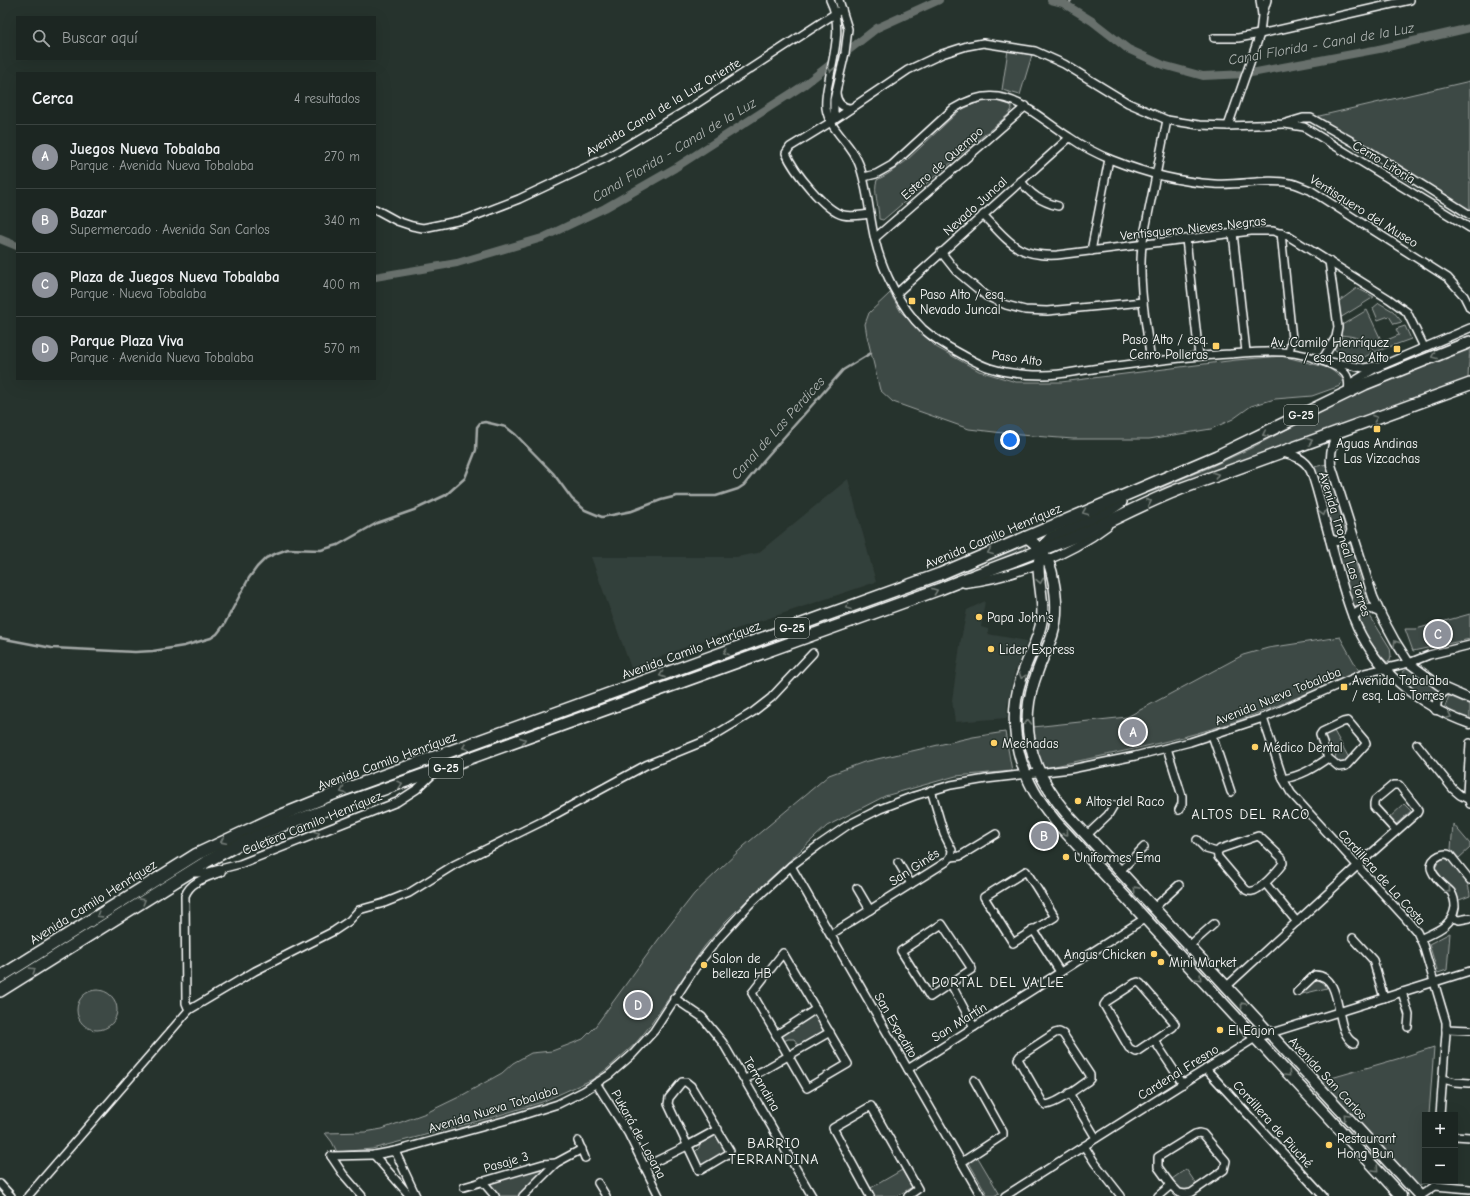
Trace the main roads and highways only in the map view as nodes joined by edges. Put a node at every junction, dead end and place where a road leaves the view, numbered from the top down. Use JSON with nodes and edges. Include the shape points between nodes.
{"nodes":[{"id":1,"x":1470,"y":342,"type":"edge"},
{"id":2,"x":1470,"y":384,"type":"edge"},
{"id":3,"x":1134,"y":492,"type":"junction"},
{"id":4,"x":1026,"y":537,"type":"junction"},
{"id":5,"x":1045,"y":554,"type":"junction"},
{"id":6,"x":1043,"y":599,"type":"junction"},
{"id":7,"x":1057,"y":599,"type":"junction"},
{"id":8,"x":0,"y":977,"type":"edge"},
{"id":9,"x":0,"y":991,"type":"edge"},
{"id":10,"x":1401,"y":1196,"type":"edge"},
{"id":11,"x":1420,"y":1196,"type":"edge"}],
"edges":[{"from":1,"to":3,"type":"main road","name":"Avenida Camilo Henríquez","number":"G-25","one_way":true,"via":[[1348,388],[1245,444]]},
{"from":5,"to":2,"type":"main road","name":"Avenida Camilo Henríquez","number":"G-25","one_way":true,"via":[[1164,495]]},
{"from":3,"to":4,"type":"main road","name":"Avenida Camilo Henríquez","number":"G-25","one_way":true},
{"from":3,"to":5,"type":"main road","via":[[1097,518],[1051,538],[1046,542]]},
{"from":4,"to":5,"type":"main road"},
{"from":4,"to":8,"type":"main road","name":"Avenida Camilo Henríquez","number":"G-25","one_way":true,"via":[[934,576],[272,818],[197,854]]},
{"from":5,"to":6,"type":"main road","name":"Avenida San Carlos","one_way":true,"via":[[1038,564]]},
{"from":5,"to":7,"type":"main road","name":"Avenida San Carlos","via":[[1053,575]]},
{"from":9,"to":5,"type":"main road","name":"Avenida Camilo Henríquez","number":"G-25","one_way":true,"via":[[187,873],[284,825],[953,584]]},
{"from":6,"to":7,"type":"main road"},
{"from":6,"to":10,"type":"main road","name":"Avenida San Carlos","one_way":true,"via":[[1039,634],[1020,680],[1014,717],[1020,757],[1034,791],[1057,823]]},
{"from":11,"to":7,"type":"main road","name":"Avenida San Carlos","one_way":true,"via":[[1087,835],[1056,800],[1040,774],[1030,742],[1028,711],[1034,681],[1052,636]]}]}
